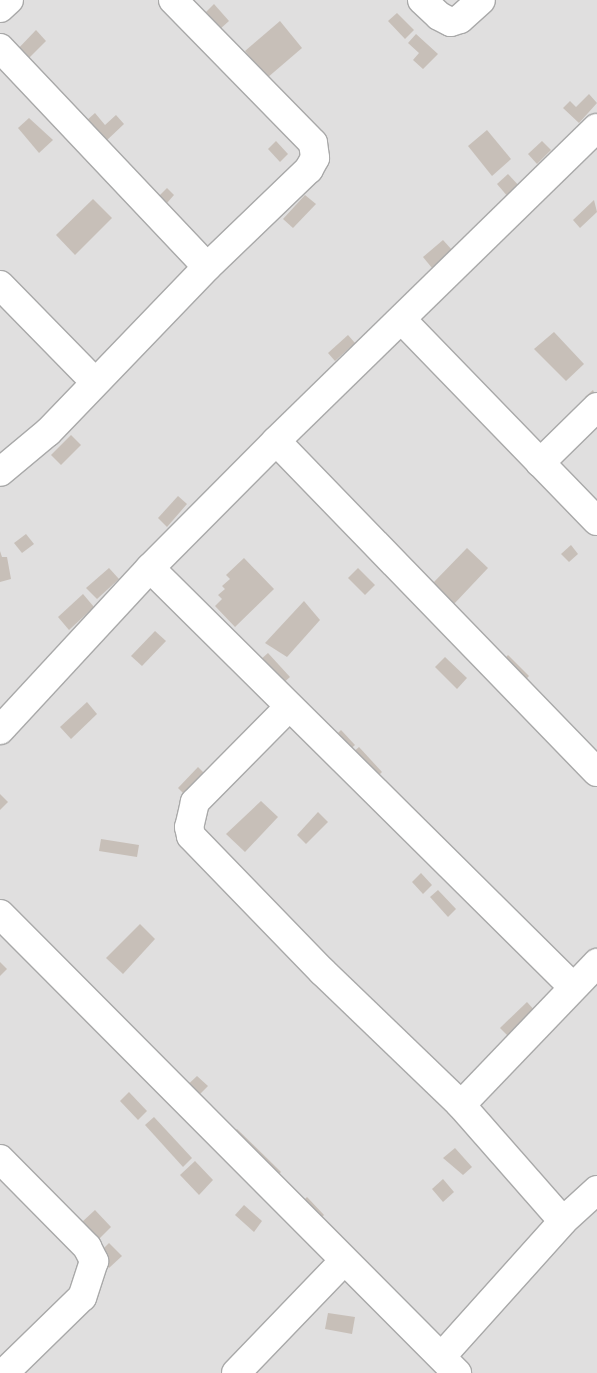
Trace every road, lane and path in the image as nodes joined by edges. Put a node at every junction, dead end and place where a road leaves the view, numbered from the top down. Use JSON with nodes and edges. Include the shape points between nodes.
{"nodes":[{"id":1,"x":8,"y":0,"type":"edge"},
{"id":2,"x":173,"y":0,"type":"edge"},
{"id":3,"x":422,"y":0,"type":"edge"},
{"id":4,"x":481,"y":0,"type":"edge"},
{"id":5,"x":0,"y":8,"type":"edge"},
{"id":6,"x":0,"y":48,"type":"edge"},
{"id":7,"x":597,"y":128,"type":"edge"},
{"id":8,"x":207,"y":267,"type":"junction"},
{"id":9,"x":0,"y":285,"type":"edge"},
{"id":10,"x":402,"y":320,"type":"junction"},
{"id":11,"x":94,"y":381,"type":"junction"},
{"id":12,"x":597,"y":406,"type":"edge"},
{"id":13,"x":276,"y":441,"type":"junction"},
{"id":14,"x":540,"y":463,"type":"junction"},
{"id":15,"x":0,"y":472,"type":"edge"},
{"id":16,"x":597,"y":521,"type":"edge"},
{"id":17,"x":150,"y":568,"type":"junction"},
{"id":18,"x":289,"y":707,"type":"junction"},
{"id":19,"x":0,"y":730,"type":"edge"},
{"id":20,"x":597,"y":772,"type":"edge"},
{"id":21,"x":0,"y":914,"type":"edge"},
{"id":22,"x":597,"y":963,"type":"edge"},
{"id":23,"x":573,"y":987,"type":"junction"},
{"id":24,"x":461,"y":1105,"type":"junction"},
{"id":25,"x":0,"y":1159,"type":"edge"},
{"id":26,"x":597,"y":1190,"type":"edge"},
{"id":27,"x":563,"y":1221,"type":"junction"},
{"id":28,"x":343,"y":1262,"type":"junction"},
{"id":29,"x":450,"y":1365,"type":"edge"},
{"id":30,"x":4,"y":1373,"type":"edge"},
{"id":31,"x":236,"y":1373,"type":"edge"}],
"edges":[{"from":1,"to":5,"type":"street"},
{"from":2,"to":8,"type":"street","via":[[313,143],[315,158],[309,169]]},
{"from":3,"to":4,"type":"street","via":[[438,16],[451,22],[460,19]]},
{"from":6,"to":8,"type":"street"},
{"from":7,"to":10,"type":"street"},
{"from":8,"to":11,"type":"street"},
{"from":9,"to":11,"type":"street"},
{"from":10,"to":13,"type":"street"},
{"from":10,"to":14,"type":"street"},
{"from":11,"to":15,"type":"street","via":[[48,432]]},
{"from":12,"to":14,"type":"street"},
{"from":13,"to":17,"type":"street"},
{"from":13,"to":20,"type":"street"},
{"from":14,"to":16,"type":"street"},
{"from":17,"to":18,"type":"street"},
{"from":17,"to":19,"type":"street"},
{"from":18,"to":23,"type":"street"},
{"from":18,"to":24,"type":"street","via":[[195,802],[189,827],[191,836]]},
{"from":21,"to":28,"type":"street"},
{"from":22,"to":23,"type":"street"},
{"from":23,"to":24,"type":"street"},
{"from":24,"to":27,"type":"street"},
{"from":25,"to":30,"type":"street","via":[[87,1247],[94,1261],[82,1297]]},
{"from":26,"to":27,"type":"street"},
{"from":27,"to":29,"type":"street"},
{"from":28,"to":29,"type":"street"},
{"from":28,"to":31,"type":"street"}]}
